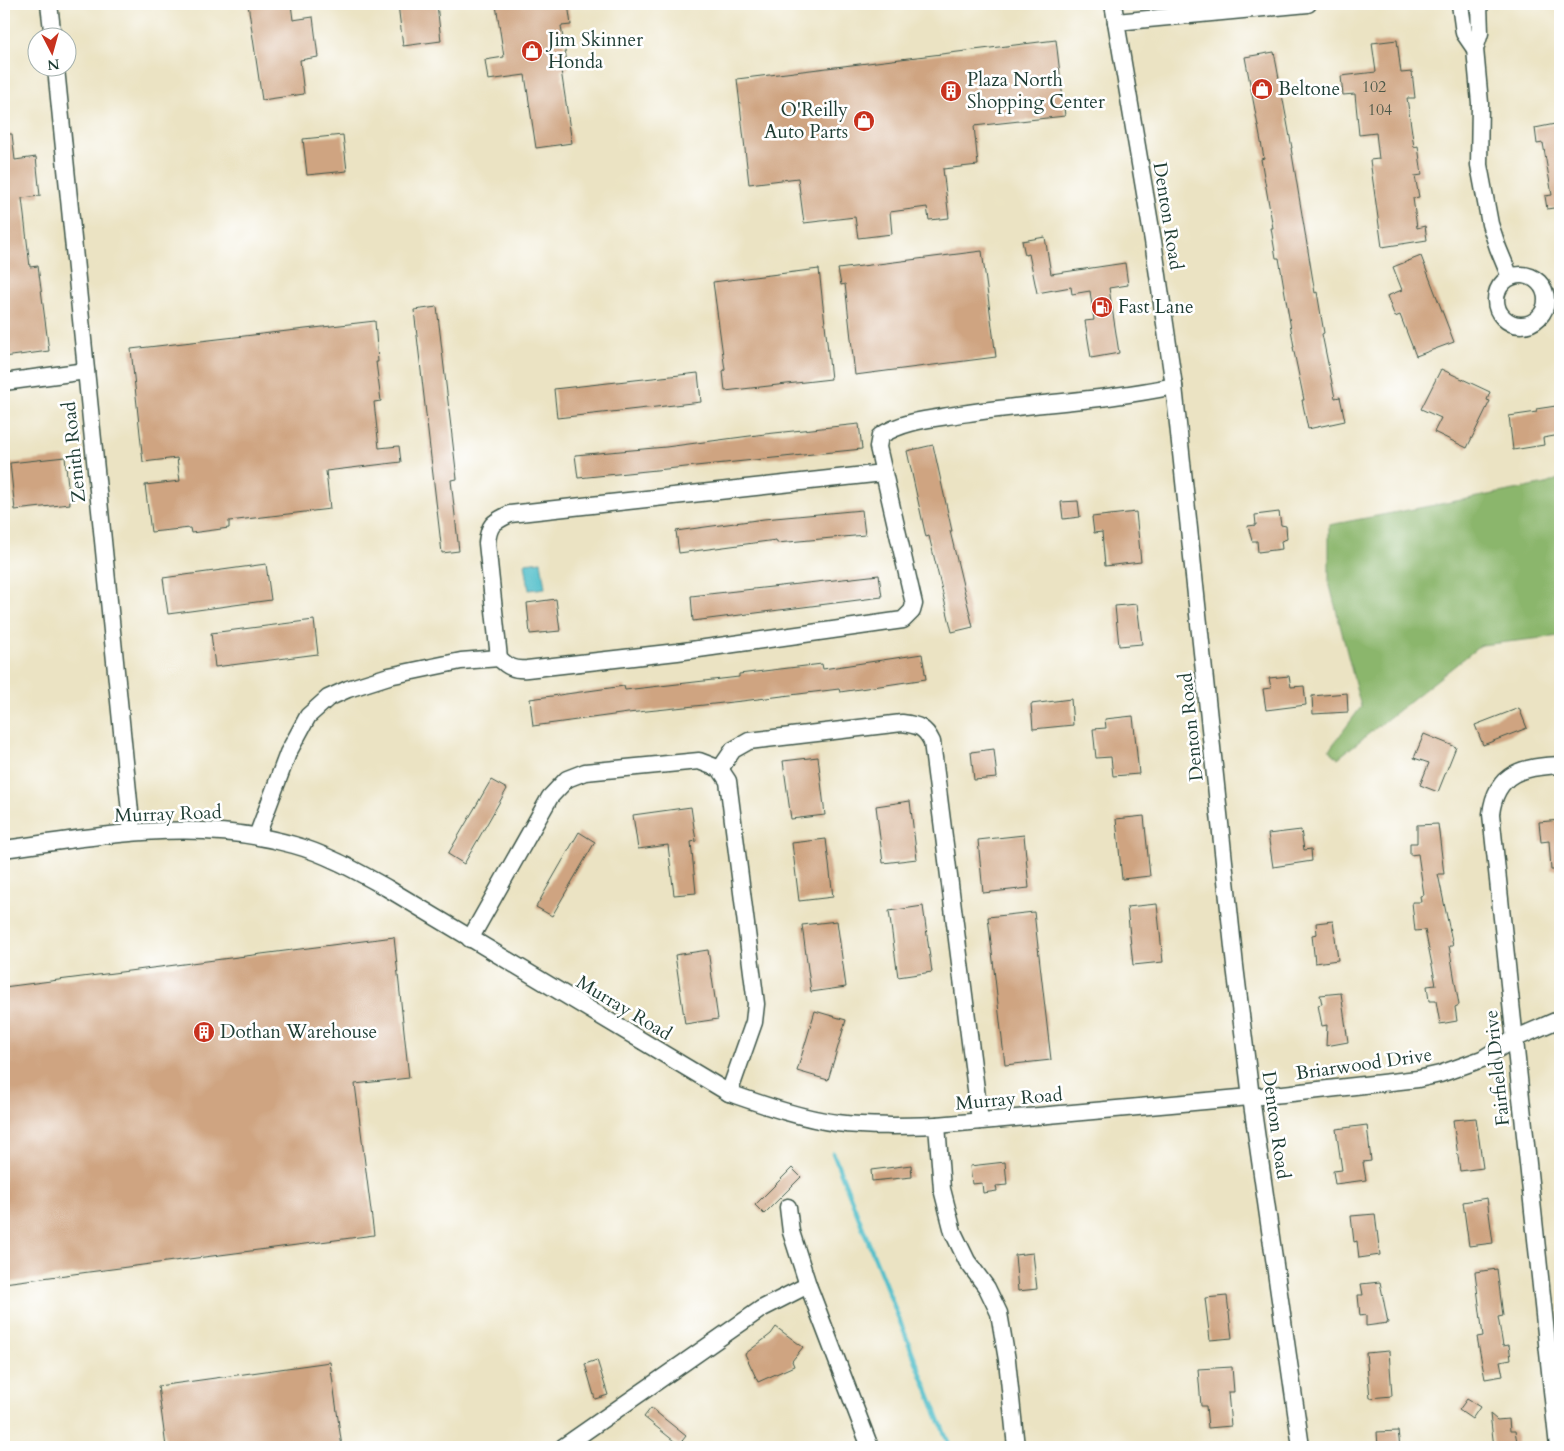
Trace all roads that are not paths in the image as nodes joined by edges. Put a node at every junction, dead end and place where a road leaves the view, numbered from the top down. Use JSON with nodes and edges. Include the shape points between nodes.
{"nodes":[{"id":1,"x":49,"y":4,"type":"edge"},
{"id":2,"x":1113,"y":4,"type":"edge"},
{"id":3,"x":1308,"y":4,"type":"edge"},
{"id":4,"x":1460,"y":4,"type":"edge"},
{"id":5,"x":1479,"y":4,"type":"edge"},
{"id":6,"x":1116,"y":22,"type":"junction"},
{"id":7,"x":52,"y":28,"type":"edge"},
{"id":8,"x":1475,"y":49,"type":"junction"},
{"id":9,"x":57,"y":78,"type":"edge"},
{"id":10,"x":1510,"y":277,"type":"dead end"},
{"id":11,"x":86,"y":371,"type":"junction"},
{"id":12,"x":4,"y":382,"type":"edge"},
{"id":13,"x":1174,"y":386,"type":"junction"},
{"id":14,"x":883,"y":472,"type":"junction"},
{"id":15,"x":499,"y":658,"type":"junction"},
{"id":16,"x":1560,"y":765,"type":"edge"},
{"id":17,"x":720,"y":769,"type":"junction"},
{"id":18,"x":132,"y":832,"type":"junction"},
{"id":19,"x":257,"y":836,"type":"junction"},
{"id":20,"x":4,"y":849,"type":"edge"},
{"id":21,"x":470,"y":939,"type":"junction"},
{"id":22,"x":1560,"y":1019,"type":"edge"},
{"id":23,"x":1514,"y":1039,"type":"junction"},
{"id":24,"x":729,"y":1093,"type":"junction"},
{"id":25,"x":1251,"y":1097,"type":"junction"},
{"id":26,"x":980,"y":1121,"type":"junction"},
{"id":27,"x":937,"y":1125,"type":"junction"},
{"id":28,"x":788,"y":1206,"type":"dead end"},
{"id":29,"x":808,"y":1285,"type":"junction"},
{"id":30,"x":1557,"y":1413,"type":"edge"},
{"id":31,"x":563,"y":1447,"type":"edge"},
{"id":32,"x":870,"y":1447,"type":"edge"},
{"id":33,"x":1016,"y":1447,"type":"edge"},
{"id":34,"x":1301,"y":1447,"type":"edge"},
{"id":35,"x":1558,"y":1447,"type":"edge"}],
"edges":[{"from":1,"to":7,"type":"street"},
{"from":2,"to":6,"type":"street","name":"Denton Road"},
{"from":3,"to":6,"type":"street"},
{"from":4,"to":8,"type":"street","via":[[1464,33]]},
{"from":5,"to":8,"type":"street","via":[[1480,33]]},
{"from":6,"to":13,"type":"street","name":"Denton Road"},
{"from":8,"to":10,"type":"street","via":[[1480,103],[1479,165],[1490,224]]},
{"from":9,"to":11,"type":"street","name":"Zenith Road"},
{"from":11,"to":12,"type":"street"},
{"from":11,"to":18,"type":"street","name":"Zenith Road"},
{"from":13,"to":14,"type":"street","via":[[903,424],[880,436],[878,447]]},
{"from":13,"to":25,"type":"street","name":"Denton Road"},
{"from":14,"to":15,"type":"street","via":[[510,514],[494,522],[488,530],[487,542]]},
{"from":14,"to":15,"type":"street","via":[[914,604],[903,620],[677,652],[527,669],[507,666]]},
{"from":15,"to":19,"type":"street","via":[[461,661],[390,676],[328,698],[308,716],[288,753]]},
{"from":16,"to":23,"type":"street","name":"Fairfield Drive","via":[[1516,772],[1500,787],[1492,804],[1491,824]]},
{"from":17,"to":21,"type":"street","via":[[699,761],[585,772],[567,779],[550,797]]},
{"from":17,"to":24,"type":"street","via":[[728,781],[756,1004],[754,1022]]},
{"from":17,"to":26,"type":"street","via":[[733,750],[749,741],[902,723],[927,732],[932,742]]},
{"from":18,"to":19,"type":"street","name":"Murray Road","via":[[206,829]]},
{"from":18,"to":20,"type":"street","name":"Murray Road"},
{"from":19,"to":21,"type":"street","name":"Murray Road","via":[[295,845],[353,869]]},
{"from":21,"to":24,"type":"street","name":"Murray Road"},
{"from":22,"to":23,"type":"street","name":"Briarwood Drive"},
{"from":23,"to":25,"type":"street","name":"Briarwood Drive","via":[[1482,1059],[1440,1074],[1390,1083]]},
{"from":23,"to":30,"type":"street","name":"Fairfield Drive"},
{"from":24,"to":27,"type":"street","name":"Murray Road","via":[[807,1118],[836,1123],[898,1127]]},
{"from":25,"to":26,"type":"street","name":"Murray Road"},
{"from":25,"to":34,"type":"street","name":"Denton Road"},
{"from":26,"to":27,"type":"street","name":"Murray Road"},
{"from":27,"to":33,"type":"street","via":[[942,1189],[953,1232],[999,1313]]},
{"from":28,"to":29,"type":"street","via":[[791,1232]]},
{"from":29,"to":31,"type":"street","via":[[762,1309]]},
{"from":29,"to":32,"type":"street"},
{"from":30,"to":35,"type":"street","name":"Fairfield Drive"}]}
